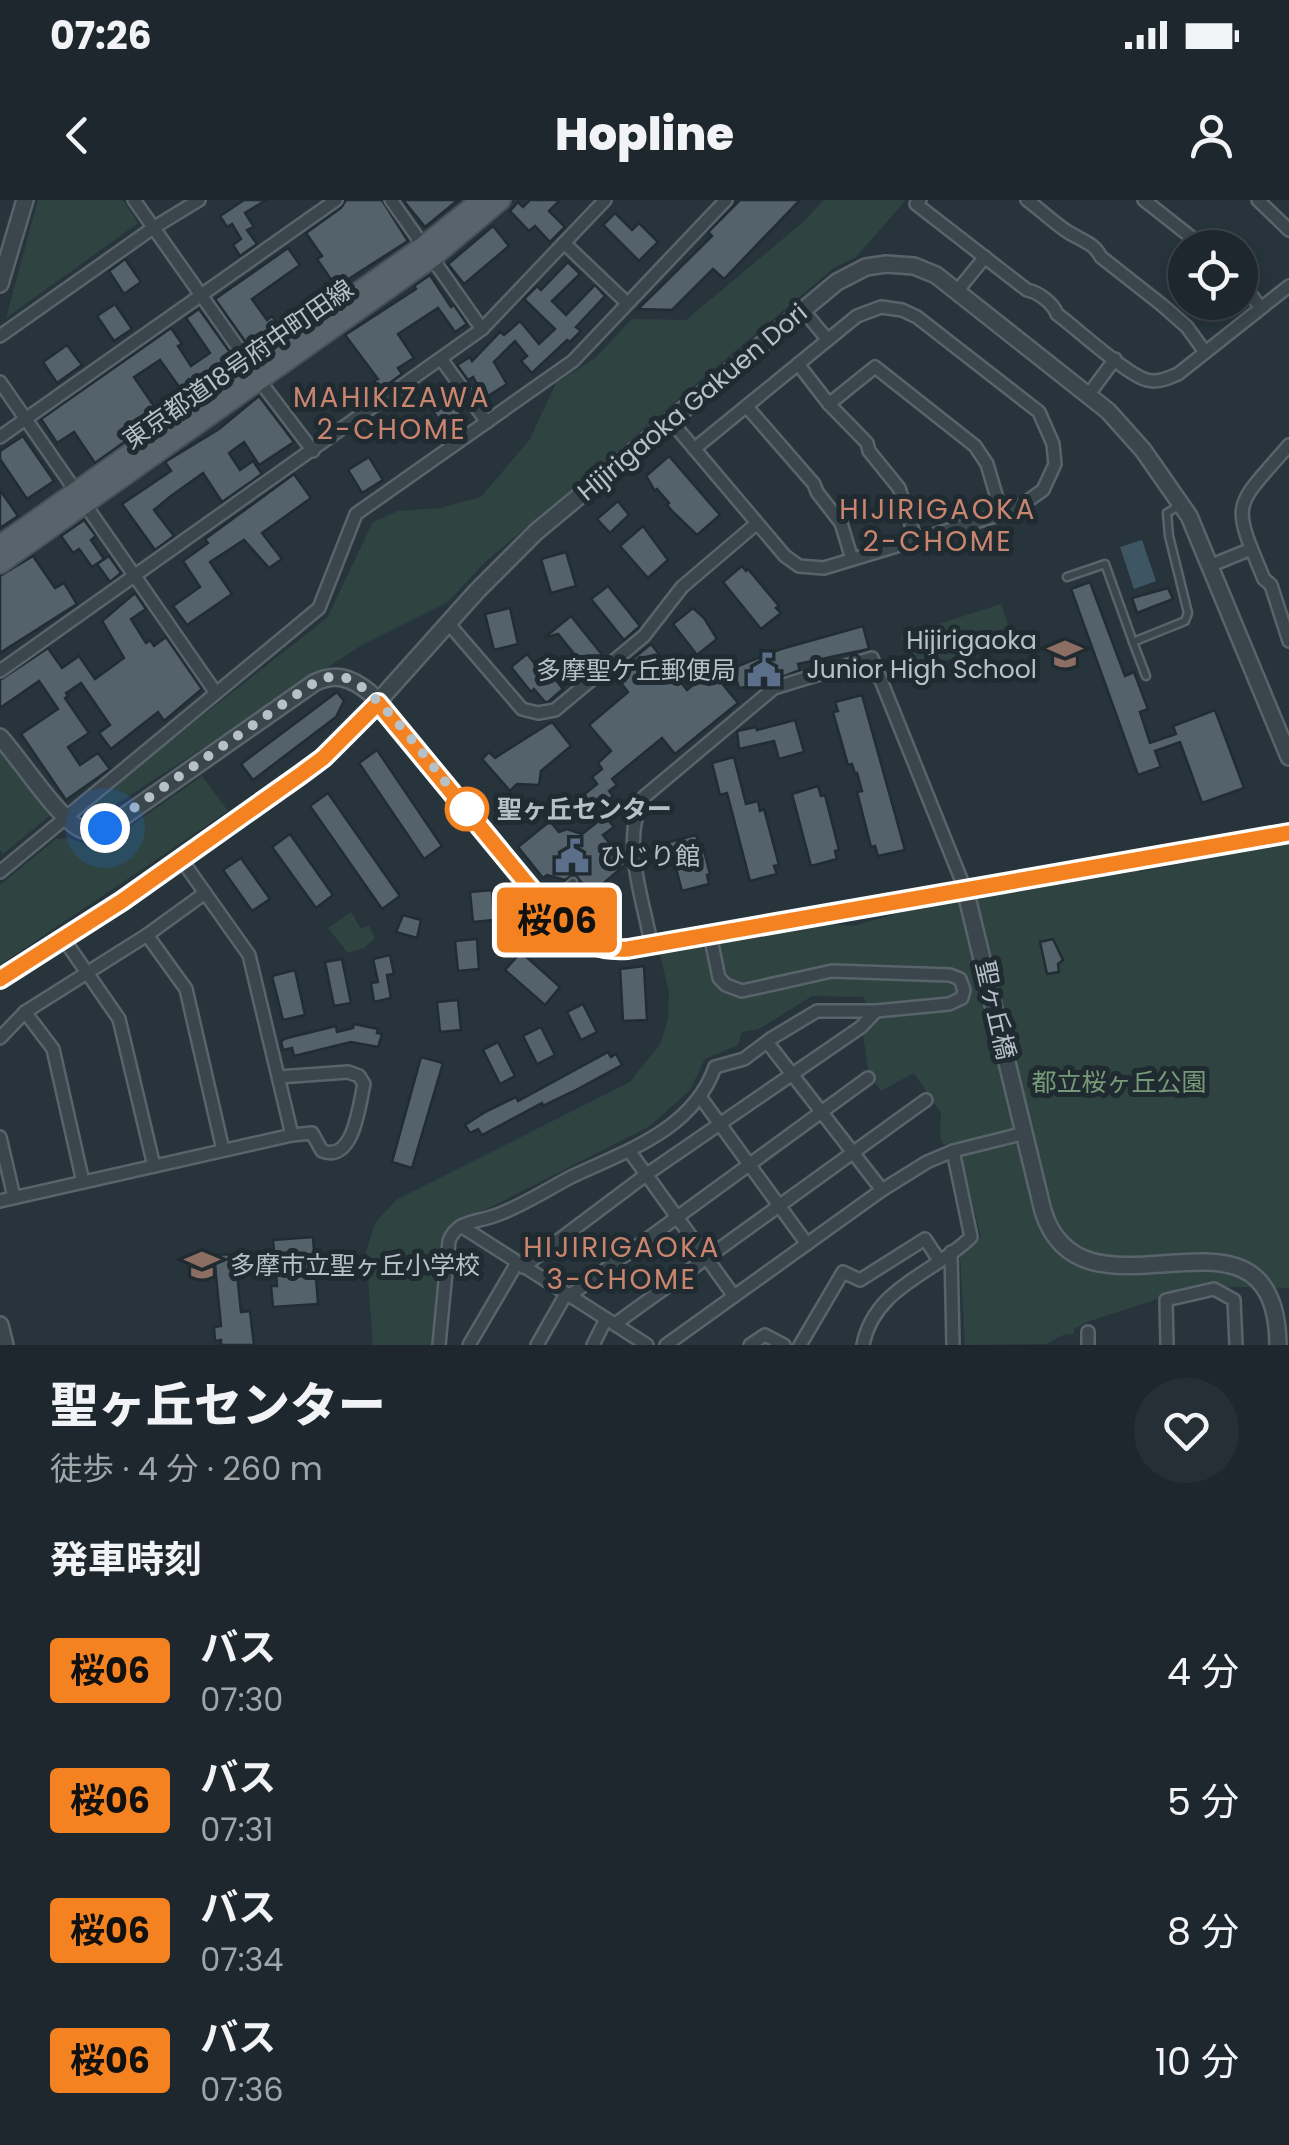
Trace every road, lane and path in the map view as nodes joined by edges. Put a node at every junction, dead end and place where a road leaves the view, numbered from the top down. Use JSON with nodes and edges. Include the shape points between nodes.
{"nodes":[{"id":1,"x":24,"y":200,"type":"edge"},
{"id":2,"x":134,"y":200,"type":"edge"},
{"id":3,"x":199,"y":200,"type":"edge"},
{"id":4,"x":336,"y":200,"type":"edge"},
{"id":5,"x":390,"y":200,"type":"edge"},
{"id":6,"x":481,"y":200,"type":"edge"},
{"id":7,"x":501,"y":200,"type":"edge"},
{"id":8,"x":605,"y":200,"type":"edge"},
{"id":9,"x":726,"y":200,"type":"edge"},
{"id":10,"x":920,"y":200,"type":"edge"},
{"id":11,"x":1027,"y":200,"type":"edge"},
{"id":12,"x":1144,"y":200,"type":"edge"},
{"id":13,"x":1258,"y":200,"type":"edge"},
{"id":14,"x":153,"y":228,"type":"junction"},
{"id":15,"x":1182,"y":230,"type":"edge"},
{"id":16,"x":1289,"y":230,"type":"edge"},
{"id":17,"x":564,"y":243,"type":"junction"},
{"id":18,"x":427,"y":252,"type":"junction"},
{"id":19,"x":984,"y":257,"type":"junction"},
{"id":20,"x":0,"y":284,"type":"edge"},
{"id":21,"x":1289,"y":286,"type":"edge"},
{"id":22,"x":958,"y":290,"type":"junction"},
{"id":23,"x":201,"y":295,"type":"junction"},
{"id":24,"x":628,"y":303,"type":"junction"},
{"id":25,"x":1258,"y":304,"type":"edge"},
{"id":26,"x":1261,"y":308,"type":"junction"},
{"id":27,"x":803,"y":310,"type":"junction"},
{"id":28,"x":482,"y":329,"type":"junction"},
{"id":29,"x":0,"y":336,"type":"edge"},
{"id":30,"x":827,"y":339,"type":"junction"},
{"id":31,"x":1205,"y":352,"type":"junction"},
{"id":32,"x":442,"y":359,"type":"junction"},
{"id":33,"x":1116,"y":359,"type":"junction"},
{"id":34,"x":798,"y":364,"type":"junction"},
{"id":35,"x":255,"y":373,"type":"junction"},
{"id":36,"x":0,"y":382,"type":"edge"},
{"id":37,"x":1089,"y":394,"type":"junction"},
{"id":38,"x":830,"y":404,"type":"junction"},
{"id":39,"x":746,"y":407,"type":"junction"},
{"id":40,"x":24,"y":420,"type":"junction"},
{"id":41,"x":670,"y":420,"type":"junction"},
{"id":42,"x":487,"y":422,"type":"junction"},
{"id":43,"x":0,"y":437,"type":"edge"},
{"id":44,"x":1289,"y":445,"type":"edge"},
{"id":45,"x":694,"y":449,"type":"junction"},
{"id":46,"x":312,"y":451,"type":"junction"},
{"id":47,"x":1284,"y":460,"type":"edge"},
{"id":48,"x":79,"y":498,"type":"junction"},
{"id":49,"x":1181,"y":504,"type":"junction"},
{"id":50,"x":1002,"y":516,"type":"junction"},
{"id":51,"x":756,"y":524,"type":"junction"},
{"id":52,"x":916,"y":540,"type":"junction"},
{"id":53,"x":0,"y":545,"type":"edge"},
{"id":54,"x":1251,"y":548,"type":"junction"},
{"id":55,"x":852,"y":558,"type":"junction"},
{"id":56,"x":0,"y":564,"type":"edge"},
{"id":57,"x":1212,"y":565,"type":"junction"},
{"id":58,"x":134,"y":576,"type":"junction"},
{"id":59,"x":1067,"y":577,"type":"dead end"},
{"id":60,"x":448,"y":623,"type":"junction"},
{"id":61,"x":1133,"y":642,"type":"junction"},
{"id":62,"x":1289,"y":642,"type":"edge"},
{"id":63,"x":0,"y":671,"type":"edge"},
{"id":64,"x":1146,"y":676,"type":"dead end"},
{"id":65,"x":216,"y":693,"type":"junction"},
{"id":66,"x":378,"y":703,"type":"junction"},
{"id":67,"x":0,"y":737,"type":"edge"},
{"id":68,"x":1289,"y":756,"type":"edge"},
{"id":69,"x":67,"y":817,"type":"junction"},
{"id":70,"x":1289,"y":832,"type":"edge"},
{"id":71,"x":181,"y":860,"type":"junction"},
{"id":72,"x":1,"y":869,"type":"edge"},
{"id":73,"x":573,"y":882,"type":"dead end"},
{"id":74,"x":965,"y":889,"type":"junction"},
{"id":75,"x":206,"y":893,"type":"junction"},
{"id":76,"x":546,"y":906,"type":"junction"},
{"id":77,"x":710,"y":934,"type":"junction"},
{"id":78,"x":147,"y":935,"type":"junction"},
{"id":79,"x":63,"y":938,"type":"junction"},
{"id":80,"x":651,"y":943,"type":"junction"},
{"id":81,"x":87,"y":974,"type":"junction"},
{"id":82,"x":0,"y":978,"type":"edge"},
{"id":83,"x":876,"y":1011,"type":"junction"},
{"id":84,"x":25,"y":1012,"type":"junction"},
{"id":85,"x":0,"y":1038,"type":"edge"},
{"id":86,"x":766,"y":1042,"type":"junction"},
{"id":87,"x":792,"y":1072,"type":"junction"},
{"id":88,"x":280,"y":1077,"type":"junction"},
{"id":89,"x":868,"y":1078,"type":"dead end"},
{"id":90,"x":701,"y":1098,"type":"junction"},
{"id":91,"x":926,"y":1100,"type":"dead end"},
{"id":92,"x":821,"y":1110,"type":"junction"},
{"id":93,"x":720,"y":1123,"type":"junction"},
{"id":94,"x":1026,"y":1133,"type":"junction"},
{"id":95,"x":292,"y":1135,"type":"junction"},
{"id":96,"x":0,"y":1137,"type":"edge"},
{"id":97,"x":223,"y":1150,"type":"junction"},
{"id":98,"x":953,"y":1150,"type":"junction"},
{"id":99,"x":630,"y":1152,"type":"junction"},
{"id":100,"x":852,"y":1152,"type":"junction"},
{"id":101,"x":750,"y":1163,"type":"junction"},
{"id":102,"x":154,"y":1166,"type":"junction"},
{"id":103,"x":648,"y":1174,"type":"junction"},
{"id":104,"x":83,"y":1182,"type":"junction"},
{"id":105,"x":882,"y":1190,"type":"junction"},
{"id":106,"x":14,"y":1198,"type":"junction"},
{"id":107,"x":0,"y":1201,"type":"edge"},
{"id":108,"x":779,"y":1204,"type":"junction"},
{"id":109,"x":676,"y":1215,"type":"junction"},
{"id":110,"x":461,"y":1226,"type":"junction"},
{"id":111,"x":807,"y":1244,"type":"junction"},
{"id":112,"x":951,"y":1252,"type":"junction"},
{"id":113,"x":706,"y":1257,"type":"junction"},
{"id":114,"x":939,"y":1260,"type":"junction"},
{"id":115,"x":520,"y":1265,"type":"junction"},
{"id":116,"x":567,"y":1295,"type":"junction"},
{"id":117,"x":734,"y":1296,"type":"junction"},
{"id":118,"x":611,"y":1321,"type":"junction"},
{"id":119,"x":0,"y":1324,"type":"edge"},
{"id":120,"x":5,"y":1345,"type":"edge"},
{"id":121,"x":439,"y":1345,"type":"edge"},
{"id":122,"x":469,"y":1345,"type":"edge"},
{"id":123,"x":537,"y":1345,"type":"edge"},
{"id":124,"x":593,"y":1345,"type":"edge"},
{"id":125,"x":647,"y":1345,"type":"edge"},
{"id":126,"x":666,"y":1345,"type":"edge"},
{"id":127,"x":750,"y":1345,"type":"edge"},
{"id":128,"x":784,"y":1345,"type":"edge"},
{"id":129,"x":800,"y":1345,"type":"edge"},
{"id":130,"x":863,"y":1345,"type":"edge"},
{"id":131,"x":953,"y":1345,"type":"edge"},
{"id":132,"x":1166,"y":1345,"type":"edge"},
{"id":133,"x":1236,"y":1345,"type":"edge"},
{"id":134,"x":1278,"y":1345,"type":"edge"}],
"edges":[{"from":1,"to":20,"type":"street"},
{"from":2,"to":14,"type":"street"},
{"from":3,"to":14,"type":"street"},
{"from":4,"to":23,"type":"street"},
{"from":5,"to":18,"type":"street"},
{"from":6,"to":18,"type":"main road","name":"東京都道18号府中町田線"},
{"from":7,"to":18,"type":"main road","name":"東京都道18号府中町田線"},
{"from":8,"to":17,"type":"street"},
{"from":9,"to":24,"type":"street"},
{"from":10,"to":19,"type":"street","via":[[916,204]]},
{"from":11,"to":31,"type":"street","via":[[1097,249]]},
{"from":12,"to":15,"type":"street"},
{"from":13,"to":16,"type":"street"},
{"from":14,"to":23,"type":"street"},
{"from":14,"to":29,"type":"street"},
{"from":17,"to":24,"type":"street"},
{"from":17,"to":28,"type":"street"},
{"from":18,"to":28,"type":"street"},
{"from":18,"to":35,"type":"main road","name":"東京都道18号府中町田線"},
{"from":19,"to":22,"type":"street"},
{"from":19,"to":33,"type":"street"},
{"from":21,"to":26,"type":"street"},
{"from":22,"to":27,"type":"street","name":"Hijirigaoka Gakuen Dori","via":[[914,266],[876,264],[847,275]]},
{"from":22,"to":37,"type":"street","name":"Hijirigaoka Gakuen Dori"},
{"from":23,"to":35,"type":"street"},
{"from":23,"to":40,"type":"street"},
{"from":24,"to":42,"type":"street","via":[[573,360]]},
{"from":25,"to":26,"type":"street"},
{"from":26,"to":31,"type":"street"},
{"from":27,"to":30,"type":"street"},
{"from":27,"to":41,"type":"street","name":"Hijirigaoka Gakuen Dori"},
{"from":28,"to":32,"type":"street"},
{"from":30,"to":34,"type":"street"},
{"from":30,"to":50,"type":"street","via":[[864,311],[902,310],[1039,412],[1053,444],[1053,473],[1043,490]]},
{"from":31,"to":33,"type":"street","via":[[1178,374],[1156,381]]},
{"from":32,"to":42,"type":"street"},
{"from":32,"to":46,"type":"street"},
{"from":33,"to":37,"type":"street"},
{"from":34,"to":38,"type":"street"},
{"from":34,"to":39,"type":"street"},
{"from":35,"to":46,"type":"street"},
{"from":35,"to":48,"type":"main road","name":"東京都道18号府中町田線"},
{"from":36,"to":40,"type":"street"},
{"from":37,"to":49,"type":"street","name":"Hijirigaoka Gakuen Dori","via":[[1143,450]]},
{"from":38,"to":50,"type":"street","via":[[875,367],[975,446]]},
{"from":38,"to":52,"type":"street","via":[[899,488]]},
{"from":39,"to":45,"type":"street"},
{"from":39,"to":55,"type":"street","via":[[835,514]]},
{"from":40,"to":43,"type":"street"},
{"from":40,"to":48,"type":"street"},
{"from":41,"to":45,"type":"street"},
{"from":41,"to":60,"type":"street","name":"Hijirigaoka Gakuen Dori","via":[[536,532]]},
{"from":42,"to":65,"type":"street","via":[[356,514],[319,608]]},
{"from":44,"to":47,"type":"street"},
{"from":45,"to":51,"type":"street"},
{"from":46,"to":58,"type":"street"},
{"from":47,"to":54,"type":"street","via":[[1242,503]]},
{"from":48,"to":53,"type":"main road","name":"東京都道18号府中町田線"},
{"from":48,"to":56,"type":"main road","name":"東京都道18号府中町田線"},
{"from":48,"to":58,"type":"street"},
{"from":49,"to":57,"type":"street","name":"Hijirigaoka Gakuen Dori"},
{"from":49,"to":61,"type":"lane","via":[[1167,513],[1188,613],[1174,627]]},
{"from":50,"to":52,"type":"street"},
{"from":51,"to":55,"type":"street","via":[[799,566],[824,568]]},
{"from":51,"to":60,"type":"street","via":[[682,586],[644,636],[555,710],[522,709]]},
{"from":52,"to":55,"type":"street"},
{"from":54,"to":57,"type":"street"},
{"from":54,"to":62,"type":"street"},
{"from":57,"to":68,"type":"street","name":"Hijirigaoka Gakuen Dori"},
{"from":58,"to":63,"type":"street"},
{"from":58,"to":65,"type":"street"},
{"from":59,"to":61,"type":"lane","via":[[1105,564]]},
{"from":60,"to":66,"type":"street","name":"Hijirigaoka Gakuen Dori"},
{"from":61,"to":64,"type":"lane"},
{"from":65,"to":69,"type":"street"},
{"from":66,"to":69,"type":"street","via":[[353,681],[322,679],[110,826],[89,831]]},
{"from":66,"to":71,"type":"street","name":"Hijirigaoka Gakuen Dori","via":[[311,767]]},
{"from":66,"to":76,"type":"street"},
{"from":67,"to":69,"type":"street"},
{"from":69,"to":72,"type":"street"},
{"from":70,"to":74,"type":"street"},
{"from":71,"to":75,"type":"street"},
{"from":71,"to":79,"type":"street","name":"Hijirigaoka Gakuen Dori"},
{"from":73,"to":76,"type":"lane"},
{"from":74,"to":77,"type":"street"},
{"from":74,"to":80,"type":"street","via":[[872,658],[774,688],[644,797],[632,831]]},
{"from":74,"to":94,"type":"street","name":"聖ヶ丘橋"},
{"from":75,"to":78,"type":"street"},
{"from":75,"to":88,"type":"street","via":[[249,955]]},
{"from":76,"to":80,"type":"street","via":[[588,944],[616,950]]},
{"from":77,"to":80,"type":"street"},
{"from":77,"to":83,"type":"street","via":[[719,978],[742,991],[832,971],[960,978],[958,1001]]},
{"from":78,"to":81,"type":"street"},
{"from":78,"to":97,"type":"street","via":[[186,989]]},
{"from":79,"to":81,"type":"street"},
{"from":79,"to":82,"type":"street","name":"Hijirigaoka Gakuen Dori"},
{"from":81,"to":84,"type":"street"},
{"from":81,"to":102,"type":"street","via":[[119,1019]]},
{"from":83,"to":86,"type":"street","via":[[816,1011]]},
{"from":83,"to":87,"type":"street"},
{"from":84,"to":85,"type":"street"},
{"from":84,"to":104,"type":"street","via":[[53,1049]]},
{"from":86,"to":87,"type":"street"},
{"from":86,"to":90,"type":"street","via":[[744,1060],[715,1067]]},
{"from":87,"to":92,"type":"street"},
{"from":87,"to":93,"type":"street"},
{"from":88,"to":95,"type":"street"},
{"from":88,"to":95,"type":"street","via":[[348,1072],[364,1084],[340,1151],[322,1151],[312,1133]]},
{"from":89,"to":92,"type":"street"},
{"from":90,"to":93,"type":"street"},
{"from":90,"to":99,"type":"street"},
{"from":91,"to":100,"type":"street"},
{"from":92,"to":100,"type":"street"},
{"from":92,"to":101,"type":"street"},
{"from":93,"to":101,"type":"street"},
{"from":93,"to":103,"type":"street"},
{"from":94,"to":98,"type":"street"},
{"from":94,"to":134,"type":"street","name":"聖ヶ丘橋","via":[[1047,1225],[1063,1246],[1105,1266],[1212,1261],[1238,1268],[1268,1295]]},
{"from":95,"to":97,"type":"street"},
{"from":96,"to":106,"type":"street"},
{"from":97,"to":102,"type":"street"},
{"from":98,"to":105,"type":"street"},
{"from":98,"to":112,"type":"street","via":[[972,1232]]},
{"from":99,"to":103,"type":"street"},
{"from":99,"to":110,"type":"street"},
{"from":100,"to":105,"type":"street"},
{"from":100,"to":108,"type":"street"},
{"from":101,"to":108,"type":"street"},
{"from":101,"to":109,"type":"street"},
{"from":102,"to":104,"type":"street"},
{"from":103,"to":109,"type":"street"},
{"from":103,"to":115,"type":"street"},
{"from":104,"to":106,"type":"street"},
{"from":105,"to":111,"type":"street"},
{"from":106,"to":107,"type":"street"},
{"from":108,"to":111,"type":"street"},
{"from":108,"to":113,"type":"street"},
{"from":109,"to":113,"type":"street"},
{"from":109,"to":116,"type":"street"},
{"from":110,"to":115,"type":"street"},
{"from":110,"to":121,"type":"street","via":[[449,1241]]},
{"from":111,"to":117,"type":"street"},
{"from":112,"to":114,"type":"street"},
{"from":112,"to":131,"type":"street"},
{"from":113,"to":117,"type":"street"},
{"from":113,"to":118,"type":"street"},
{"from":114,"to":129,"type":"street","via":[[924,1239],[860,1280],[843,1272]]},
{"from":114,"to":130,"type":"street","via":[[894,1291]]},
{"from":115,"to":116,"type":"street"},
{"from":115,"to":122,"type":"street"},
{"from":116,"to":118,"type":"street"},
{"from":116,"to":123,"type":"street"},
{"from":117,"to":126,"type":"street"},
{"from":118,"to":124,"type":"street"},
{"from":118,"to":125,"type":"street"},
{"from":119,"to":120,"type":"street"},
{"from":127,"to":128,"type":"street","via":[[764,1334]]},
{"from":132,"to":133,"type":"street","via":[[1166,1300],[1214,1290],[1234,1300]]}]}
